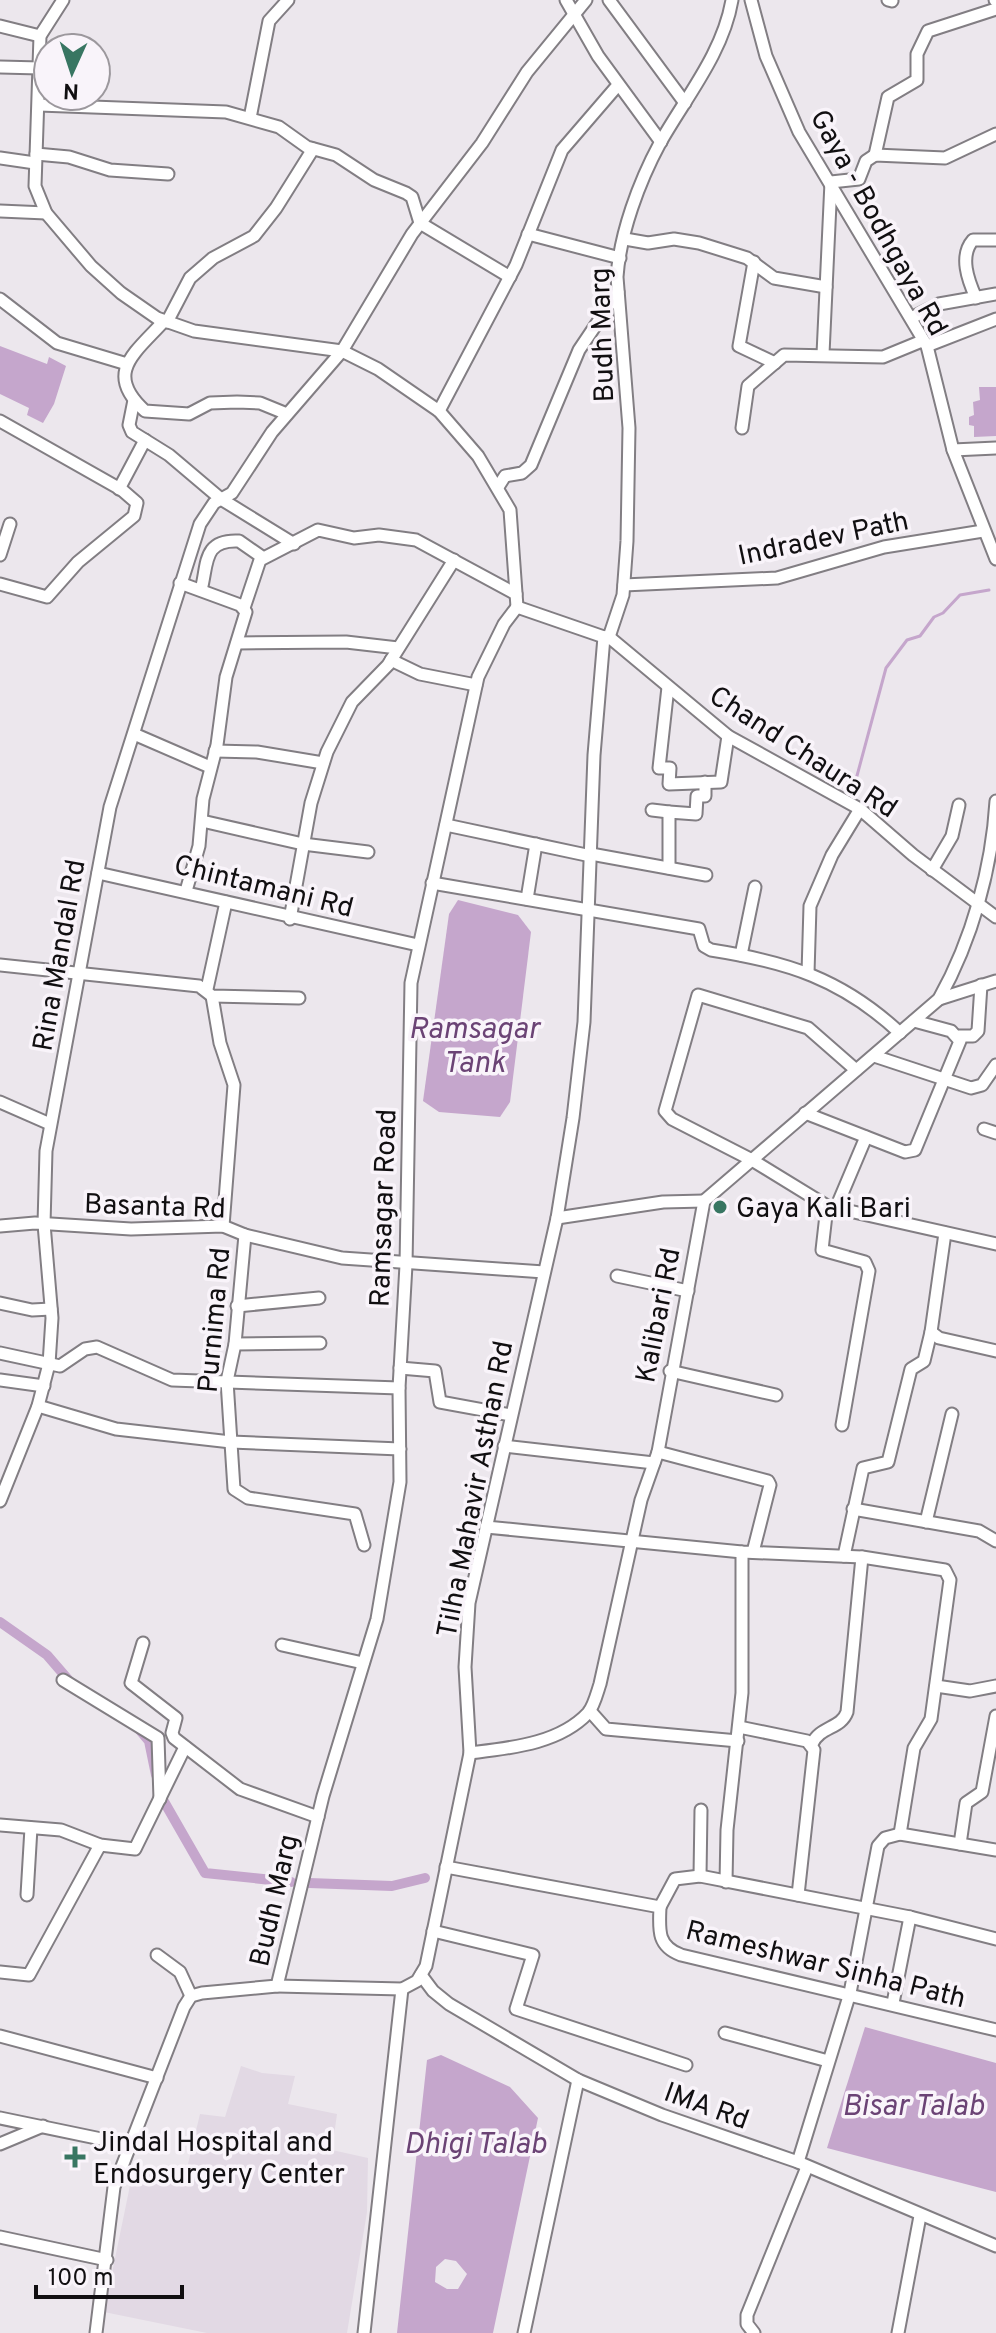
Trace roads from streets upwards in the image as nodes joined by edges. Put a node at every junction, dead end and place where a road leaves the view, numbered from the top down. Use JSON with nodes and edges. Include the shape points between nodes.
{"nodes":[{"id":1,"x":63,"y":0,"type":"edge"},
{"id":2,"x":288,"y":0,"type":"edge"},
{"id":3,"x":566,"y":0,"type":"edge"},
{"id":4,"x":586,"y":0,"type":"edge"},
{"id":5,"x":609,"y":0,"type":"edge"},
{"id":6,"x":732,"y":0,"type":"edge"},
{"id":7,"x":751,"y":0,"type":"edge"},
{"id":8,"x":996,"y":9,"type":"edge"},
{"id":9,"x":575,"y":14,"type":"junction"},
{"id":10,"x":0,"y":26,"type":"edge"},
{"id":11,"x":43,"y":32,"type":"edge"},
{"id":12,"x":32,"y":34,"type":"edge"},
{"id":13,"x":0,"y":67,"type":"edge"},
{"id":14,"x":32,"y":68,"type":"edge"},
{"id":15,"x":618,"y":85,"type":"junction"},
{"id":16,"x":685,"y":103,"type":"junction"},
{"id":17,"x":112,"y":108,"type":"edge"},
{"id":18,"x":38,"y":112,"type":"edge"},
{"id":19,"x":250,"y":118,"type":"junction"},
{"id":20,"x":996,"y":134,"type":"edge"},
{"id":21,"x":661,"y":142,"type":"junction"},
{"id":22,"x":313,"y":149,"type":"junction"},
{"id":23,"x":875,"y":155,"type":"junction"},
{"id":24,"x":0,"y":158,"type":"edge"},
{"id":25,"x":35,"y":159,"type":"junction"},
{"id":26,"x":168,"y":174,"type":"dead end"},
{"id":27,"x":831,"y":182,"type":"junction"},
{"id":28,"x":0,"y":211,"type":"edge"},
{"id":29,"x":46,"y":213,"type":"junction"},
{"id":30,"x":420,"y":223,"type":"junction"},
{"id":31,"x":528,"y":234,"type":"junction"},
{"id":32,"x":625,"y":239,"type":"junction"},
{"id":33,"x":996,"y":240,"type":"edge"},
{"id":34,"x":620,"y":258,"type":"junction"},
{"id":35,"x":754,"y":262,"type":"junction"},
{"id":36,"x":510,"y":277,"type":"junction"},
{"id":37,"x":826,"y":287,"type":"junction"},
{"id":38,"x":618,"y":292,"type":"junction"},
{"id":39,"x":996,"y":294,"type":"edge"},
{"id":40,"x":976,"y":298,"type":"junction"},
{"id":41,"x":0,"y":299,"type":"edge"},
{"id":42,"x":911,"y":318,"type":"junction"},
{"id":43,"x":996,"y":319,"type":"edge"},
{"id":44,"x":165,"y":322,"type":"junction"},
{"id":45,"x":924,"y":343,"type":"junction"},
{"id":46,"x":342,"y":351,"type":"junction"},
{"id":47,"x":823,"y":354,"type":"junction"},
{"id":48,"x":775,"y":363,"type":"junction"},
{"id":49,"x":127,"y":364,"type":"junction"},
{"id":50,"x":134,"y":400,"type":"junction"},
{"id":51,"x":439,"y":411,"type":"junction"},
{"id":52,"x":287,"y":414,"type":"junction"},
{"id":53,"x":0,"y":421,"type":"edge"},
{"id":54,"x":742,"y":428,"type":"dead end"},
{"id":55,"x":145,"y":440,"type":"junction"},
{"id":56,"x":996,"y":448,"type":"edge"},
{"id":57,"x":953,"y":450,"type":"junction"},
{"id":58,"x":498,"y":487,"type":"junction"},
{"id":59,"x":119,"y":489,"type":"junction"},
{"id":60,"x":221,"y":499,"type":"junction"},
{"id":61,"x":10,"y":524,"type":"dead end"},
{"id":62,"x":983,"y":531,"type":"junction"},
{"id":63,"x":294,"y":544,"type":"junction"},
{"id":64,"x":0,"y":555,"type":"edge"},
{"id":65,"x":262,"y":557,"type":"junction"},
{"id":66,"x":996,"y":559,"type":"edge"},
{"id":67,"x":454,"y":560,"type":"junction"},
{"id":68,"x":180,"y":583,"type":"junction"},
{"id":69,"x":0,"y":584,"type":"edge"},
{"id":70,"x":624,"y":585,"type":"junction"},
{"id":71,"x":201,"y":590,"type":"junction"},
{"id":72,"x":516,"y":594,"type":"junction"},
{"id":73,"x":517,"y":607,"type":"junction"},
{"id":74,"x":244,"y":608,"type":"junction"},
{"id":75,"x":606,"y":637,"type":"junction"},
{"id":76,"x":237,"y":643,"type":"junction"},
{"id":77,"x":398,"y":648,"type":"junction"},
{"id":78,"x":391,"y":660,"type":"junction"},
{"id":79,"x":476,"y":685,"type":"junction"},
{"id":80,"x":668,"y":687,"type":"junction"},
{"id":81,"x":134,"y":734,"type":"junction"},
{"id":82,"x":728,"y":736,"type":"junction"},
{"id":83,"x":215,"y":751,"type":"junction"},
{"id":84,"x":323,"y":763,"type":"junction"},
{"id":85,"x":210,"y":767,"type":"junction"},
{"id":86,"x":705,"y":782,"type":"junction"},
{"id":87,"x":996,"y":801,"type":"edge"},
{"id":88,"x":959,"y":805,"type":"dead end"},
{"id":89,"x":860,"y":809,"type":"junction"},
{"id":90,"x":652,"y":810,"type":"dead end"},
{"id":91,"x":669,"y":812,"type":"junction"},
{"id":92,"x":202,"y":821,"type":"junction"},
{"id":93,"x":446,"y":825,"type":"junction"},
{"id":94,"x":994,"y":832,"type":"edge"},
{"id":95,"x":303,"y":844,"type":"junction"},
{"id":96,"x":536,"y":844,"type":"junction"},
{"id":97,"x":368,"y":852,"type":"dead end"},
{"id":98,"x":591,"y":855,"type":"junction"},
{"id":99,"x":669,"y":868,"type":"junction"},
{"id":100,"x":932,"y":870,"type":"junction"},
{"id":101,"x":98,"y":873,"type":"junction"},
{"id":102,"x":706,"y":875,"type":"dead end"},
{"id":103,"x":432,"y":883,"type":"junction"},
{"id":104,"x":755,"y":887,"type":"dead end"},
{"id":105,"x":186,"y":891,"type":"junction"},
{"id":106,"x":527,"y":899,"type":"junction"},
{"id":107,"x":226,"y":902,"type":"junction"},
{"id":108,"x":977,"y":902,"type":"junction"},
{"id":109,"x":590,"y":909,"type":"junction"},
{"id":110,"x":996,"y":917,"type":"edge"},
{"id":111,"x":290,"y":919,"type":"junction"},
{"id":112,"x":418,"y":945,"type":"junction"},
{"id":113,"x":741,"y":955,"type":"junction"},
{"id":114,"x":0,"y":965,"type":"edge"},
{"id":115,"x":81,"y":972,"type":"junction"},
{"id":116,"x":808,"y":973,"type":"junction"},
{"id":117,"x":996,"y":981,"type":"edge"},
{"id":118,"x":981,"y":985,"type":"junction"},
{"id":119,"x":210,"y":993,"type":"junction"},
{"id":120,"x":299,"y":998,"type":"dead end"},
{"id":121,"x":939,"y":999,"type":"junction"},
{"id":122,"x":914,"y":1021,"type":"junction"},
{"id":123,"x":900,"y":1033,"type":"junction"},
{"id":124,"x":959,"y":1036,"type":"junction"},
{"id":125,"x":874,"y":1056,"type":"junction"},
{"id":126,"x":996,"y":1065,"type":"edge"},
{"id":127,"x":856,"y":1070,"type":"junction"},
{"id":128,"x":946,"y":1079,"type":"junction"},
{"id":129,"x":0,"y":1102,"type":"edge"},
{"id":130,"x":805,"y":1113,"type":"junction"},
{"id":131,"x":50,"y":1124,"type":"junction"},
{"id":132,"x":866,"y":1137,"type":"junction"},
{"id":133,"x":752,"y":1160,"type":"junction"},
{"id":134,"x":704,"y":1201,"type":"junction"},
{"id":135,"x":832,"y":1207,"type":"junction"},
{"id":136,"x":557,"y":1218,"type":"junction"},
{"id":137,"x":44,"y":1224,"type":"junction"},
{"id":138,"x":0,"y":1226,"type":"edge"},
{"id":139,"x":223,"y":1226,"type":"junction"},
{"id":140,"x":945,"y":1233,"type":"junction"},
{"id":141,"x":245,"y":1235,"type":"junction"},
{"id":142,"x":996,"y":1244,"type":"edge"},
{"id":143,"x":406,"y":1265,"type":"junction"},
{"id":144,"x":544,"y":1272,"type":"junction"},
{"id":145,"x":617,"y":1276,"type":"dead end"},
{"id":146,"x":688,"y":1291,"type":"junction"},
{"id":147,"x":319,"y":1298,"type":"dead end"},
{"id":148,"x":0,"y":1303,"type":"edge"},
{"id":149,"x":237,"y":1306,"type":"junction"},
{"id":150,"x":51,"y":1309,"type":"junction"},
{"id":151,"x":931,"y":1332,"type":"junction"},
{"id":152,"x":320,"y":1343,"type":"dead end"},
{"id":153,"x":235,"y":1344,"type":"junction"},
{"id":154,"x":996,"y":1351,"type":"edge"},
{"id":155,"x":0,"y":1353,"type":"edge"},
{"id":156,"x":49,"y":1364,"type":"junction"},
{"id":157,"x":400,"y":1368,"type":"junction"},
{"id":158,"x":670,"y":1371,"type":"junction"},
{"id":159,"x":0,"y":1380,"type":"edge"},
{"id":160,"x":227,"y":1381,"type":"junction"},
{"id":161,"x":44,"y":1386,"type":"junction"},
{"id":162,"x":399,"y":1388,"type":"junction"},
{"id":163,"x":776,"y":1395,"type":"dead end"},
{"id":164,"x":38,"y":1406,"type":"junction"},
{"id":165,"x":952,"y":1414,"type":"dead end"},
{"id":166,"x":511,"y":1415,"type":"junction"},
{"id":167,"x":842,"y":1425,"type":"dead end"},
{"id":168,"x":231,"y":1442,"type":"junction"},
{"id":169,"x":504,"y":1446,"type":"junction"},
{"id":170,"x":400,"y":1449,"type":"junction"},
{"id":171,"x":656,"y":1458,"type":"junction"},
{"id":172,"x":0,"y":1501,"type":"edge"},
{"id":173,"x":853,"y":1509,"type":"junction"},
{"id":174,"x":926,"y":1522,"type":"junction"},
{"id":175,"x":486,"y":1527,"type":"junction"},
{"id":176,"x":996,"y":1541,"type":"edge"},
{"id":177,"x":631,"y":1542,"type":"junction"},
{"id":178,"x":364,"y":1545,"type":"dead end"},
{"id":179,"x":748,"y":1552,"type":"junction"},
{"id":180,"x":844,"y":1556,"type":"junction"},
{"id":181,"x":862,"y":1557,"type":"junction"},
{"id":182,"x":143,"y":1643,"type":"dead end"},
{"id":183,"x":282,"y":1645,"type":"dead end"},
{"id":184,"x":363,"y":1663,"type":"junction"},
{"id":185,"x":63,"y":1680,"type":"dead end"},
{"id":186,"x":936,"y":1686,"type":"junction"},
{"id":187,"x":996,"y":1686,"type":"edge"},
{"id":188,"x":590,"y":1711,"type":"junction"},
{"id":189,"x":996,"y":1716,"type":"edge"},
{"id":190,"x":739,"y":1727,"type":"junction"},
{"id":191,"x":738,"y":1741,"type":"junction"},
{"id":192,"x":812,"y":1744,"type":"junction"},
{"id":193,"x":185,"y":1747,"type":"junction"},
{"id":194,"x":470,"y":1753,"type":"junction"},
{"id":195,"x":160,"y":1799,"type":"junction"},
{"id":196,"x":701,"y":1810,"type":"dead end"},
{"id":197,"x":318,"y":1817,"type":"junction"},
{"id":198,"x":0,"y":1825,"type":"edge"},
{"id":199,"x":31,"y":1828,"type":"junction"},
{"id":200,"x":900,"y":1834,"type":"junction"},
{"id":201,"x":960,"y":1844,"type":"junction"},
{"id":202,"x":100,"y":1845,"type":"junction"},
{"id":203,"x":996,"y":1850,"type":"edge"},
{"id":204,"x":446,"y":1867,"type":"junction"},
{"id":205,"x":700,"y":1876,"type":"junction"},
{"id":206,"x":726,"y":1882,"type":"junction"},
{"id":207,"x":27,"y":1895,"type":"dead end"},
{"id":208,"x":798,"y":1895,"type":"junction"},
{"id":209,"x":660,"y":1907,"type":"junction"},
{"id":210,"x":866,"y":1908,"type":"junction"},
{"id":211,"x":910,"y":1917,"type":"junction"},
{"id":212,"x":433,"y":1931,"type":"junction"},
{"id":213,"x":996,"y":1939,"type":"edge"},
{"id":214,"x":157,"y":1955,"type":"dead end"},
{"id":215,"x":0,"y":1972,"type":"edge"},
{"id":216,"x":421,"y":1975,"type":"junction"},
{"id":217,"x":277,"y":1986,"type":"junction"},
{"id":218,"x":402,"y":1989,"type":"junction"},
{"id":219,"x":850,"y":1993,"type":"junction"},
{"id":220,"x":191,"y":1996,"type":"junction"},
{"id":221,"x":893,"y":2003,"type":"junction"},
{"id":222,"x":996,"y":2030,"type":"edge"},
{"id":223,"x":725,"y":2033,"type":"dead end"},
{"id":224,"x":0,"y":2036,"type":"edge"},
{"id":225,"x":828,"y":2061,"type":"junction"},
{"id":226,"x":686,"y":2065,"type":"dead end"},
{"id":227,"x":157,"y":2078,"type":"junction"},
{"id":228,"x":578,"y":2080,"type":"junction"},
{"id":229,"x":0,"y":2118,"type":"edge"},
{"id":230,"x":43,"y":2126,"type":"junction"},
{"id":231,"x":0,"y":2144,"type":"edge"},
{"id":232,"x":130,"y":2145,"type":"junction"},
{"id":233,"x":802,"y":2165,"type":"junction"},
{"id":234,"x":920,"y":2216,"type":"junction"},
{"id":235,"x":0,"y":2237,"type":"edge"},
{"id":236,"x":996,"y":2246,"type":"edge"},
{"id":237,"x":107,"y":2260,"type":"junction"},
{"id":238,"x":96,"y":2333,"type":"edge"},
{"id":239,"x":364,"y":2333,"type":"edge"},
{"id":240,"x":524,"y":2333,"type":"edge"},
{"id":241,"x":754,"y":2333,"type":"edge"},
{"id":242,"x":898,"y":2333,"type":"edge"}],
"edges":[{"from":1,"to":11,"type":"street"},
{"from":2,"to":19,"type":"street","via":[[269,21]]},
{"from":3,"to":9,"type":"street"},
{"from":4,"to":9,"type":"street","name":"Rina Mandal Rd"},
{"from":5,"to":16,"type":"street"},
{"from":6,"to":16,"type":"street","name":"Budh Marg","via":[[713,56]]},
{"from":7,"to":27,"type":"street","name":"Gaya - Bodhgaya Rd","via":[[766,56],[794,120]]},
{"from":8,"to":23,"type":"street","via":[[928,31],[918,48],[917,80],[888,97]]},
{"from":9,"to":15,"type":"street"},
{"from":9,"to":30,"type":"street","name":"Rina Mandal Rd","via":[[527,72],[482,143]]},
{"from":10,"to":12,"type":"street"},
{"from":13,"to":14,"type":"street"},
{"from":15,"to":21,"type":"street"},
{"from":15,"to":31,"type":"street","via":[[562,150]]},
{"from":16,"to":21,"type":"street","name":"Budh Marg"},
{"from":17,"to":19,"type":"street","via":[[214,111]]},
{"from":18,"to":25,"type":"street"},
{"from":19,"to":22,"type":"street","via":[[286,130]]},
{"from":20,"to":23,"type":"street","via":[[945,158]]},
{"from":21,"to":32,"type":"street","name":"Budh Marg","via":[[643,179]]},
{"from":22,"to":30,"type":"street","via":[[336,155],[406,193]]},
{"from":22,"to":44,"type":"street","via":[[254,236],[213,258],[190,278]]},
{"from":23,"to":27,"type":"street","via":[[866,161],[859,179]]},
{"from":24,"to":25,"type":"street"},
{"from":25,"to":26,"type":"street","via":[[69,157],[110,170]]},
{"from":25,"to":29,"type":"street","via":[[36,195]]},
{"from":27,"to":37,"type":"street"},
{"from":27,"to":42,"type":"street","name":"Gaya - Bodhgaya Rd"},
{"from":28,"to":29,"type":"street"},
{"from":29,"to":44,"type":"street","via":[[101,275]]},
{"from":30,"to":36,"type":"street"},
{"from":30,"to":46,"type":"street","name":"Rina Mandal Rd"},
{"from":31,"to":34,"type":"street"},
{"from":31,"to":36,"type":"street"},
{"from":32,"to":34,"type":"street","name":"Budh Marg"},
{"from":32,"to":35,"type":"street","via":[[684,239]]},
{"from":33,"to":40,"type":"street","via":[[973,240],[968,246],[967,272]]},
{"from":34,"to":38,"type":"street","name":"Budh Marg"},
{"from":35,"to":37,"type":"street","via":[[774,278]]},
{"from":35,"to":48,"type":"street","via":[[739,346]]},
{"from":36,"to":51,"type":"street"},
{"from":37,"to":47,"type":"street"},
{"from":38,"to":58,"type":"street","via":[[579,350],[531,465],[505,476]]},
{"from":38,"to":70,"type":"street","name":"Budh Marg","via":[[629,428]]},
{"from":39,"to":40,"type":"street"},
{"from":40,"to":42,"type":"street","via":[[933,306]]},
{"from":41,"to":49,"type":"street","via":[[57,343]]},
{"from":42,"to":45,"type":"street","name":"Gaya - Bodhgaya Rd"},
{"from":43,"to":45,"type":"street"},
{"from":44,"to":46,"type":"street"},
{"from":44,"to":49,"type":"street"},
{"from":45,"to":47,"type":"street","via":[[883,357]]},
{"from":45,"to":57,"type":"street","name":"Gaya - Bodhgaya Rd"},
{"from":46,"to":51,"type":"street"},
{"from":46,"to":52,"type":"street","name":"Rina Mandal Rd"},
{"from":47,"to":48,"type":"street","via":[[788,353]]},
{"from":48,"to":54,"type":"street","via":[[745,391]]},
{"from":49,"to":50,"type":"street","via":[[122,383]]},
{"from":50,"to":52,"type":"street","via":[[154,414],[189,414],[210,403],[237,402],[260,403]]},
{"from":50,"to":55,"type":"street","via":[[130,429]]},
{"from":51,"to":58,"type":"street"},
{"from":52,"to":60,"type":"street","name":"Rina Mandal Rd","via":[[232,493]]},
{"from":53,"to":59,"type":"street"},
{"from":55,"to":59,"type":"street"},
{"from":55,"to":60,"type":"street"},
{"from":56,"to":57,"type":"street"},
{"from":57,"to":62,"type":"street","name":"Gaya - Bodhgaya Rd"},
{"from":58,"to":72,"type":"street","via":[[512,521]]},
{"from":59,"to":69,"type":"street","via":[[137,503],[134,516],[78,562],[51,594],[42,598]]},
{"from":60,"to":63,"type":"street"},
{"from":60,"to":68,"type":"street","name":"Rina Mandal Rd","via":[[203,516]]},
{"from":61,"to":64,"type":"street"},
{"from":62,"to":66,"type":"street","name":"Gaya - Bodhgaya Rd"},
{"from":62,"to":70,"type":"street","name":"Indradev Path","via":[[884,547],[777,578]]},
{"from":63,"to":65,"type":"street"},
{"from":63,"to":67,"type":"street","via":[[318,530],[354,538],[379,535],[424,543]]},
{"from":65,"to":71,"type":"street","via":[[239,541],[219,543],[207,555]]},
{"from":65,"to":74,"type":"street"},
{"from":67,"to":72,"type":"street"},
{"from":67,"to":77,"type":"street"},
{"from":68,"to":71,"type":"street"},
{"from":68,"to":81,"type":"street","name":"Rina Mandal Rd"},
{"from":70,"to":75,"type":"street","name":"Budh Marg"},
{"from":71,"to":74,"type":"street"},
{"from":72,"to":73,"type":"street"},
{"from":73,"to":75,"type":"street"},
{"from":73,"to":79,"type":"street","name":"Ramsagar Road","via":[[484,661]]},
{"from":74,"to":76,"type":"street"},
{"from":75,"to":80,"type":"street","name":"Chand Chaura Rd"},
{"from":75,"to":98,"type":"street","name":"Budh Marg"},
{"from":76,"to":77,"type":"street","via":[[346,642]]},
{"from":76,"to":83,"type":"street"},
{"from":77,"to":78,"type":"street"},
{"from":78,"to":79,"type":"street","via":[[420,674]]},
{"from":78,"to":84,"type":"street","via":[[352,702]]},
{"from":79,"to":93,"type":"street","name":"Ramsagar Road"},
{"from":80,"to":82,"type":"street","name":"Chand Chaura Rd"},
{"from":80,"to":86,"type":"street","via":[[659,768],[670,768],[669,784]]},
{"from":81,"to":85,"type":"street"},
{"from":81,"to":101,"type":"street","name":"Rina Mandal Rd","via":[[114,790]]},
{"from":82,"to":86,"type":"street","via":[[721,782]]},
{"from":82,"to":89,"type":"street","name":"Chand Chaura Rd"},
{"from":83,"to":84,"type":"street"},
{"from":83,"to":85,"type":"street"},
{"from":84,"to":95,"type":"street"},
{"from":85,"to":92,"type":"street"},
{"from":86,"to":91,"type":"street","via":[[705,796],[697,796],[701,814]]},
{"from":87,"to":94,"type":"street"},
{"from":88,"to":100,"type":"street","via":[[952,836]]},
{"from":89,"to":100,"type":"street","name":"Chand Chaura Rd"},
{"from":89,"to":116,"type":"street","via":[[810,906]]},
{"from":90,"to":91,"type":"street"},
{"from":91,"to":99,"type":"street"},
{"from":92,"to":95,"type":"street"},
{"from":92,"to":105,"type":"street"},
{"from":93,"to":96,"type":"street"},
{"from":93,"to":103,"type":"street","name":"Ramsagar Road"},
{"from":94,"to":108,"type":"street"},
{"from":95,"to":97,"type":"street"},
{"from":95,"to":111,"type":"street"},
{"from":96,"to":98,"type":"street"},
{"from":96,"to":106,"type":"street"},
{"from":98,"to":99,"type":"street"},
{"from":98,"to":109,"type":"street","name":"Budh Marg"},
{"from":99,"to":102,"type":"street"},
{"from":100,"to":108,"type":"street","name":"Chand Chaura Rd"},
{"from":101,"to":105,"type":"street","name":"Chintamani Rd"},
{"from":101,"to":115,"type":"street","name":"Rina Mandal Rd"},
{"from":103,"to":106,"type":"street"},
{"from":103,"to":112,"type":"street","name":"Ramsagar Road"},
{"from":104,"to":113,"type":"street"},
{"from":105,"to":107,"type":"street","name":"Chintamani Rd"},
{"from":106,"to":109,"type":"street"},
{"from":107,"to":111,"type":"street","name":"Chintamani Rd"},
{"from":107,"to":119,"type":"street"},
{"from":108,"to":110,"type":"street"},
{"from":108,"to":121,"type":"street"},
{"from":109,"to":113,"type":"street","via":[[694,928],[707,948]]},
{"from":109,"to":136,"type":"street","name":"Tilha Mahavir Asthan Rd","via":[[582,1036]]},
{"from":111,"to":112,"type":"street","name":"Chintamani Rd"},
{"from":112,"to":143,"type":"street","name":"Ramsagar Road","via":[[411,983]]},
{"from":113,"to":116,"type":"street"},
{"from":114,"to":115,"type":"street"},
{"from":115,"to":119,"type":"street"},
{"from":115,"to":131,"type":"street","name":"Rina Mandal Rd"},
{"from":116,"to":123,"type":"street","via":[[861,999]]},
{"from":117,"to":118,"type":"street"},
{"from":118,"to":121,"type":"street"},
{"from":118,"to":124,"type":"street","via":[[978,1031]]},
{"from":119,"to":120,"type":"street"},
{"from":119,"to":139,"type":"street","via":[[234,1085]]},
{"from":121,"to":122,"type":"street"},
{"from":122,"to":123,"type":"street"},
{"from":122,"to":124,"type":"street"},
{"from":123,"to":125,"type":"street"},
{"from":124,"to":128,"type":"street"},
{"from":125,"to":127,"type":"street"},
{"from":125,"to":128,"type":"street"},
{"from":126,"to":128,"type":"street","via":[[977,1088]]},
{"from":127,"to":130,"type":"street"},
{"from":127,"to":133,"type":"street","via":[[808,1028],[698,995],[665,1111]]},
{"from":128,"to":132,"type":"street","via":[[911,1153]]},
{"from":129,"to":131,"type":"street"},
{"from":130,"to":132,"type":"street"},
{"from":130,"to":133,"type":"street"},
{"from":131,"to":137,"type":"street","name":"Rina Mandal Rd"},
{"from":132,"to":135,"type":"street"},
{"from":133,"to":134,"type":"street"},
{"from":133,"to":135,"type":"street"},
{"from":134,"to":136,"type":"street","name":"Kalibari Rd"},
{"from":134,"to":146,"type":"street","name":"Kalibari Rd"},
{"from":135,"to":140,"type":"street"},
{"from":135,"to":167,"type":"street","via":[[822,1250],[865,1262],[869,1271]]},
{"from":136,"to":144,"type":"street","name":"Tilha Mahavir Asthan Rd"},
{"from":137,"to":138,"type":"street","name":"Basanta Rd"},
{"from":137,"to":139,"type":"street","name":"Basanta Rd","via":[[131,1229]]},
{"from":137,"to":150,"type":"street","name":"Rina Mandal Rd"},
{"from":139,"to":141,"type":"street","name":"Basanta Rd"},
{"from":140,"to":142,"type":"street"},
{"from":140,"to":151,"type":"street"},
{"from":141,"to":143,"type":"street","name":"Basanta Rd","via":[[311,1253]]},
{"from":141,"to":149,"type":"street","name":"Purnima Rd"},
{"from":143,"to":144,"type":"street","name":"Basanta Rd"},
{"from":143,"to":157,"type":"street","name":"Ramsagar Road"},
{"from":144,"to":166,"type":"street","name":"Tilha Mahavir Asthan Rd"},
{"from":145,"to":146,"type":"street"},
{"from":146,"to":158,"type":"street","name":"Kalibari Rd"},
{"from":147,"to":149,"type":"street"},
{"from":148,"to":150,"type":"street"},
{"from":149,"to":153,"type":"street","name":"Purnima Rd"},
{"from":150,"to":156,"type":"street","name":"Rina Mandal Rd"},
{"from":151,"to":154,"type":"street"},
{"from":151,"to":173,"type":"street","via":[[924,1361],[911,1369],[888,1462],[863,1468]]},
{"from":152,"to":153,"type":"street"},
{"from":153,"to":160,"type":"street","name":"Purnima Rd"},
{"from":155,"to":156,"type":"street"},
{"from":156,"to":160,"type":"street","via":[[60,1366],[97,1347],[166,1379]]},
{"from":156,"to":161,"type":"street","name":"Rina Mandal Rd"},
{"from":157,"to":162,"type":"street","name":"Ramsagar Road"},
{"from":157,"to":166,"type":"street","via":[[435,1371],[440,1402]]},
{"from":158,"to":163,"type":"street"},
{"from":158,"to":171,"type":"street","name":"Kalibari Rd"},
{"from":159,"to":161,"type":"street"},
{"from":160,"to":162,"type":"street"},
{"from":160,"to":168,"type":"street","name":"Purnima Rd"},
{"from":161,"to":164,"type":"street","name":"Rina Mandal Rd"},
{"from":162,"to":170,"type":"street","name":"Ramsagar Road"},
{"from":164,"to":168,"type":"street","via":[[99,1426]]},
{"from":164,"to":172,"type":"street","name":"Rina Mandal Rd"},
{"from":165,"to":174,"type":"street"},
{"from":166,"to":169,"type":"street","name":"Tilha Mahavir Asthan Rd"},
{"from":168,"to":170,"type":"street"},
{"from":168,"to":178,"type":"street","name":"Purnima Rd","via":[[237,1493],[355,1514]]},
{"from":169,"to":171,"type":"street"},
{"from":169,"to":175,"type":"street","name":"Tilha Mahavir Asthan Rd"},
{"from":170,"to":184,"type":"street","name":"Ramsagar Road","via":[[383,1594]]},
{"from":171,"to":177,"type":"street","name":"Kalibari Rd"},
{"from":171,"to":179,"type":"street","via":[[768,1481]]},
{"from":173,"to":174,"type":"street"},
{"from":173,"to":180,"type":"street"},
{"from":174,"to":176,"type":"street","via":[[979,1531]]},
{"from":175,"to":177,"type":"street"},
{"from":175,"to":194,"type":"street","name":"Tilha Mahavir Asthan Rd","via":[[465,1635]]},
{"from":177,"to":179,"type":"street"},
{"from":177,"to":188,"type":"street","name":"Kalibari Rd"},
{"from":179,"to":180,"type":"street"},
{"from":179,"to":190,"type":"street"},
{"from":180,"to":181,"type":"street"},
{"from":181,"to":186,"type":"street","via":[[949,1573]]},
{"from":181,"to":192,"type":"street","via":[[847,1712],[842,1721],[819,1732]]},
{"from":182,"to":193,"type":"street","via":[[132,1686],[176,1718],[172,1735]]},
{"from":183,"to":184,"type":"street"},
{"from":184,"to":197,"type":"street","name":"Ramsagar Road"},
{"from":185,"to":195,"type":"street","via":[[158,1738]]},
{"from":186,"to":187,"type":"street","via":[[970,1691]]},
{"from":186,"to":200,"type":"street","via":[[928,1728],[914,1748]]},
{"from":188,"to":191,"type":"street","via":[[606,1729]]},
{"from":188,"to":194,"type":"street","via":[[564,1733]]},
{"from":189,"to":201,"type":"street","via":[[982,1792],[966,1803]]},
{"from":190,"to":191,"type":"street"},
{"from":190,"to":192,"type":"street"},
{"from":191,"to":206,"type":"street"},
{"from":192,"to":208,"type":"street"},
{"from":193,"to":195,"type":"street"},
{"from":193,"to":197,"type":"street","via":[[240,1789]]},
{"from":194,"to":204,"type":"street","name":"Tilha Mahavir Asthan Rd"},
{"from":195,"to":202,"type":"street","via":[[135,1849]]},
{"from":196,"to":205,"type":"street"},
{"from":197,"to":217,"type":"street","name":"Budh Marg"},
{"from":198,"to":199,"type":"street"},
{"from":199,"to":202,"type":"street","via":[[61,1830]]},
{"from":199,"to":207,"type":"street"},
{"from":200,"to":201,"type":"street"},
{"from":200,"to":210,"type":"street","via":[[878,1846]]},
{"from":201,"to":203,"type":"street"},
{"from":202,"to":215,"type":"street","via":[[29,1975]]},
{"from":204,"to":209,"type":"street","name":"Rameshwar Sinha Path"},
{"from":204,"to":212,"type":"street","name":"Tilha Mahavir Asthan Rd"},
{"from":205,"to":206,"type":"street"},
{"from":205,"to":209,"type":"street","via":[[675,1879]]},
{"from":206,"to":208,"type":"street"},
{"from":208,"to":210,"type":"street"},
{"from":209,"to":219,"type":"street","name":"Rameshwar Sinha Path","via":[[659,1934],[671,1951]]},
{"from":210,"to":211,"type":"street"},
{"from":210,"to":219,"type":"street"},
{"from":211,"to":213,"type":"street"},
{"from":211,"to":221,"type":"street"},
{"from":212,"to":216,"type":"street","name":"Tilha Mahavir Asthan Rd"},
{"from":212,"to":226,"type":"street","via":[[533,1955],[516,2009]]},
{"from":214,"to":220,"type":"street","via":[[180,1972]]},
{"from":216,"to":218,"type":"street"},
{"from":216,"to":228,"type":"street","name":"IMA Rd","via":[[449,2004]]},
{"from":217,"to":218,"type":"street"},
{"from":217,"to":220,"type":"street","name":"Budh Marg"},
{"from":218,"to":239,"type":"street"},
{"from":219,"to":221,"type":"street","name":"Rameshwar Sinha Path"},
{"from":219,"to":225,"type":"street"},
{"from":220,"to":227,"type":"street"},
{"from":221,"to":222,"type":"street","name":"Rameshwar Sinha Path"},
{"from":223,"to":225,"type":"street"},
{"from":224,"to":227,"type":"street"},
{"from":225,"to":233,"type":"street"},
{"from":227,"to":232,"type":"street"},
{"from":228,"to":233,"type":"street","name":"IMA Rd"},
{"from":228,"to":240,"type":"street"},
{"from":229,"to":230,"type":"street"},
{"from":230,"to":231,"type":"street"},
{"from":230,"to":232,"type":"street"},
{"from":232,"to":237,"type":"street","via":[[114,2187]]},
{"from":233,"to":234,"type":"street","name":"IMA Rd"},
{"from":233,"to":241,"type":"street","via":[[747,2315]]},
{"from":234,"to":236,"type":"street","name":"IMA Rd"},
{"from":234,"to":242,"type":"street"},
{"from":235,"to":237,"type":"street"},
{"from":237,"to":238,"type":"street"}]}
